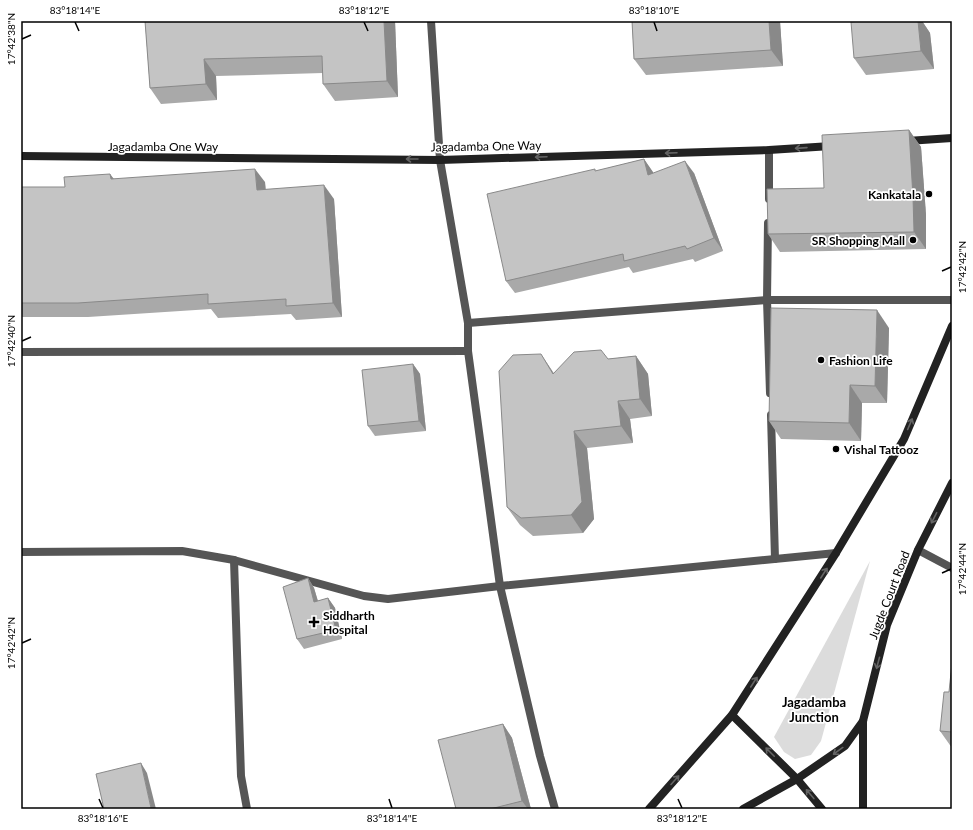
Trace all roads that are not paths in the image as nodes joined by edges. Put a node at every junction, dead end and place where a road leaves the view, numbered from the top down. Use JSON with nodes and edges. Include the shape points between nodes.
{"nodes":[{"id":1,"x":431,"y":21,"type":"edge"},
{"id":2,"x":952,"y":138,"type":"edge"},
{"id":3,"x":896,"y":142,"type":"edge"},
{"id":4,"x":841,"y":145,"type":"edge"},
{"id":5,"x":769,"y":150,"type":"junction"},
{"id":6,"x":21,"y":156,"type":"edge"},
{"id":7,"x":440,"y":160,"type":"junction"},
{"id":8,"x":767,"y":300,"type":"junction"},
{"id":9,"x":952,"y":300,"type":"edge"},
{"id":10,"x":468,"y":323,"type":"junction"},
{"id":11,"x":952,"y":326,"type":"edge"},
{"id":12,"x":21,"y":352,"type":"edge"},
{"id":13,"x":468,"y":352,"type":"junction"},
{"id":14,"x":952,"y":483,"type":"edge"},
{"id":15,"x":918,"y":550,"type":"junction"},
{"id":16,"x":21,"y":552,"type":"edge"},
{"id":17,"x":836,"y":553,"type":"junction"},
{"id":18,"x":775,"y":559,"type":"junction"},
{"id":19,"x":234,"y":560,"type":"junction"},
{"id":20,"x":952,"y":568,"type":"edge"},
{"id":21,"x":500,"y":586,"type":"junction"},
{"id":22,"x":732,"y":715,"type":"junction"},
{"id":23,"x":863,"y":721,"type":"junction"},
{"id":24,"x":797,"y":779,"type":"junction"},
{"id":25,"x":247,"y":809,"type":"edge"},
{"id":26,"x":555,"y":809,"type":"edge"},
{"id":27,"x":649,"y":809,"type":"edge"},
{"id":28,"x":743,"y":809,"type":"edge"},
{"id":29,"x":822,"y":809,"type":"edge"},
{"id":30,"x":863,"y":809,"type":"edge"}],
"edges":[{"from":1,"to":7,"type":"street"},
{"from":2,"to":3,"type":"street"},
{"from":4,"to":5,"type":"street","name":"Jagadamba One Way","one_way":true},
{"from":5,"to":7,"type":"street","name":"Jagadamba One Way","one_way":true},
{"from":5,"to":8,"type":"street"},
{"from":7,"to":6,"type":"street","name":"Jagadamba One Way","one_way":true},
{"from":7,"to":10,"type":"street"},
{"from":8,"to":9,"type":"street"},
{"from":8,"to":10,"type":"street"},
{"from":8,"to":18,"type":"street"},
{"from":10,"to":13,"type":"street"},
{"from":17,"to":11,"type":"street","one_way":true,"via":[[904,439]]},
{"from":12,"to":13,"type":"street"},
{"from":13,"to":21,"type":"street"},
{"from":14,"to":15,"type":"street","name":"Jugde Court Road","one_way":true},
{"from":15,"to":20,"type":"street"},
{"from":15,"to":23,"type":"street","name":"Jugde Court Road","one_way":true,"via":[[887,625]]},
{"from":16,"to":19,"type":"street","via":[[182,551]]},
{"from":17,"to":18,"type":"street"},
{"from":22,"to":17,"type":"street","one_way":true},
{"from":18,"to":21,"type":"street"},
{"from":19,"to":21,"type":"street","via":[[364,596],[388,599]]},
{"from":19,"to":25,"type":"street","via":[[241,776]]},
{"from":21,"to":26,"type":"street"},
{"from":24,"to":22,"type":"street","one_way":true},
{"from":27,"to":22,"type":"street","one_way":true},
{"from":23,"to":24,"type":"street","name":"Jugde Court Road","one_way":true,"via":[[845,746]]},
{"from":23,"to":30,"type":"street","name":"Jugde Court Road"},
{"from":24,"to":28,"type":"street","name":"Jugde Court Road"},
{"from":29,"to":24,"type":"street","one_way":true}]}
